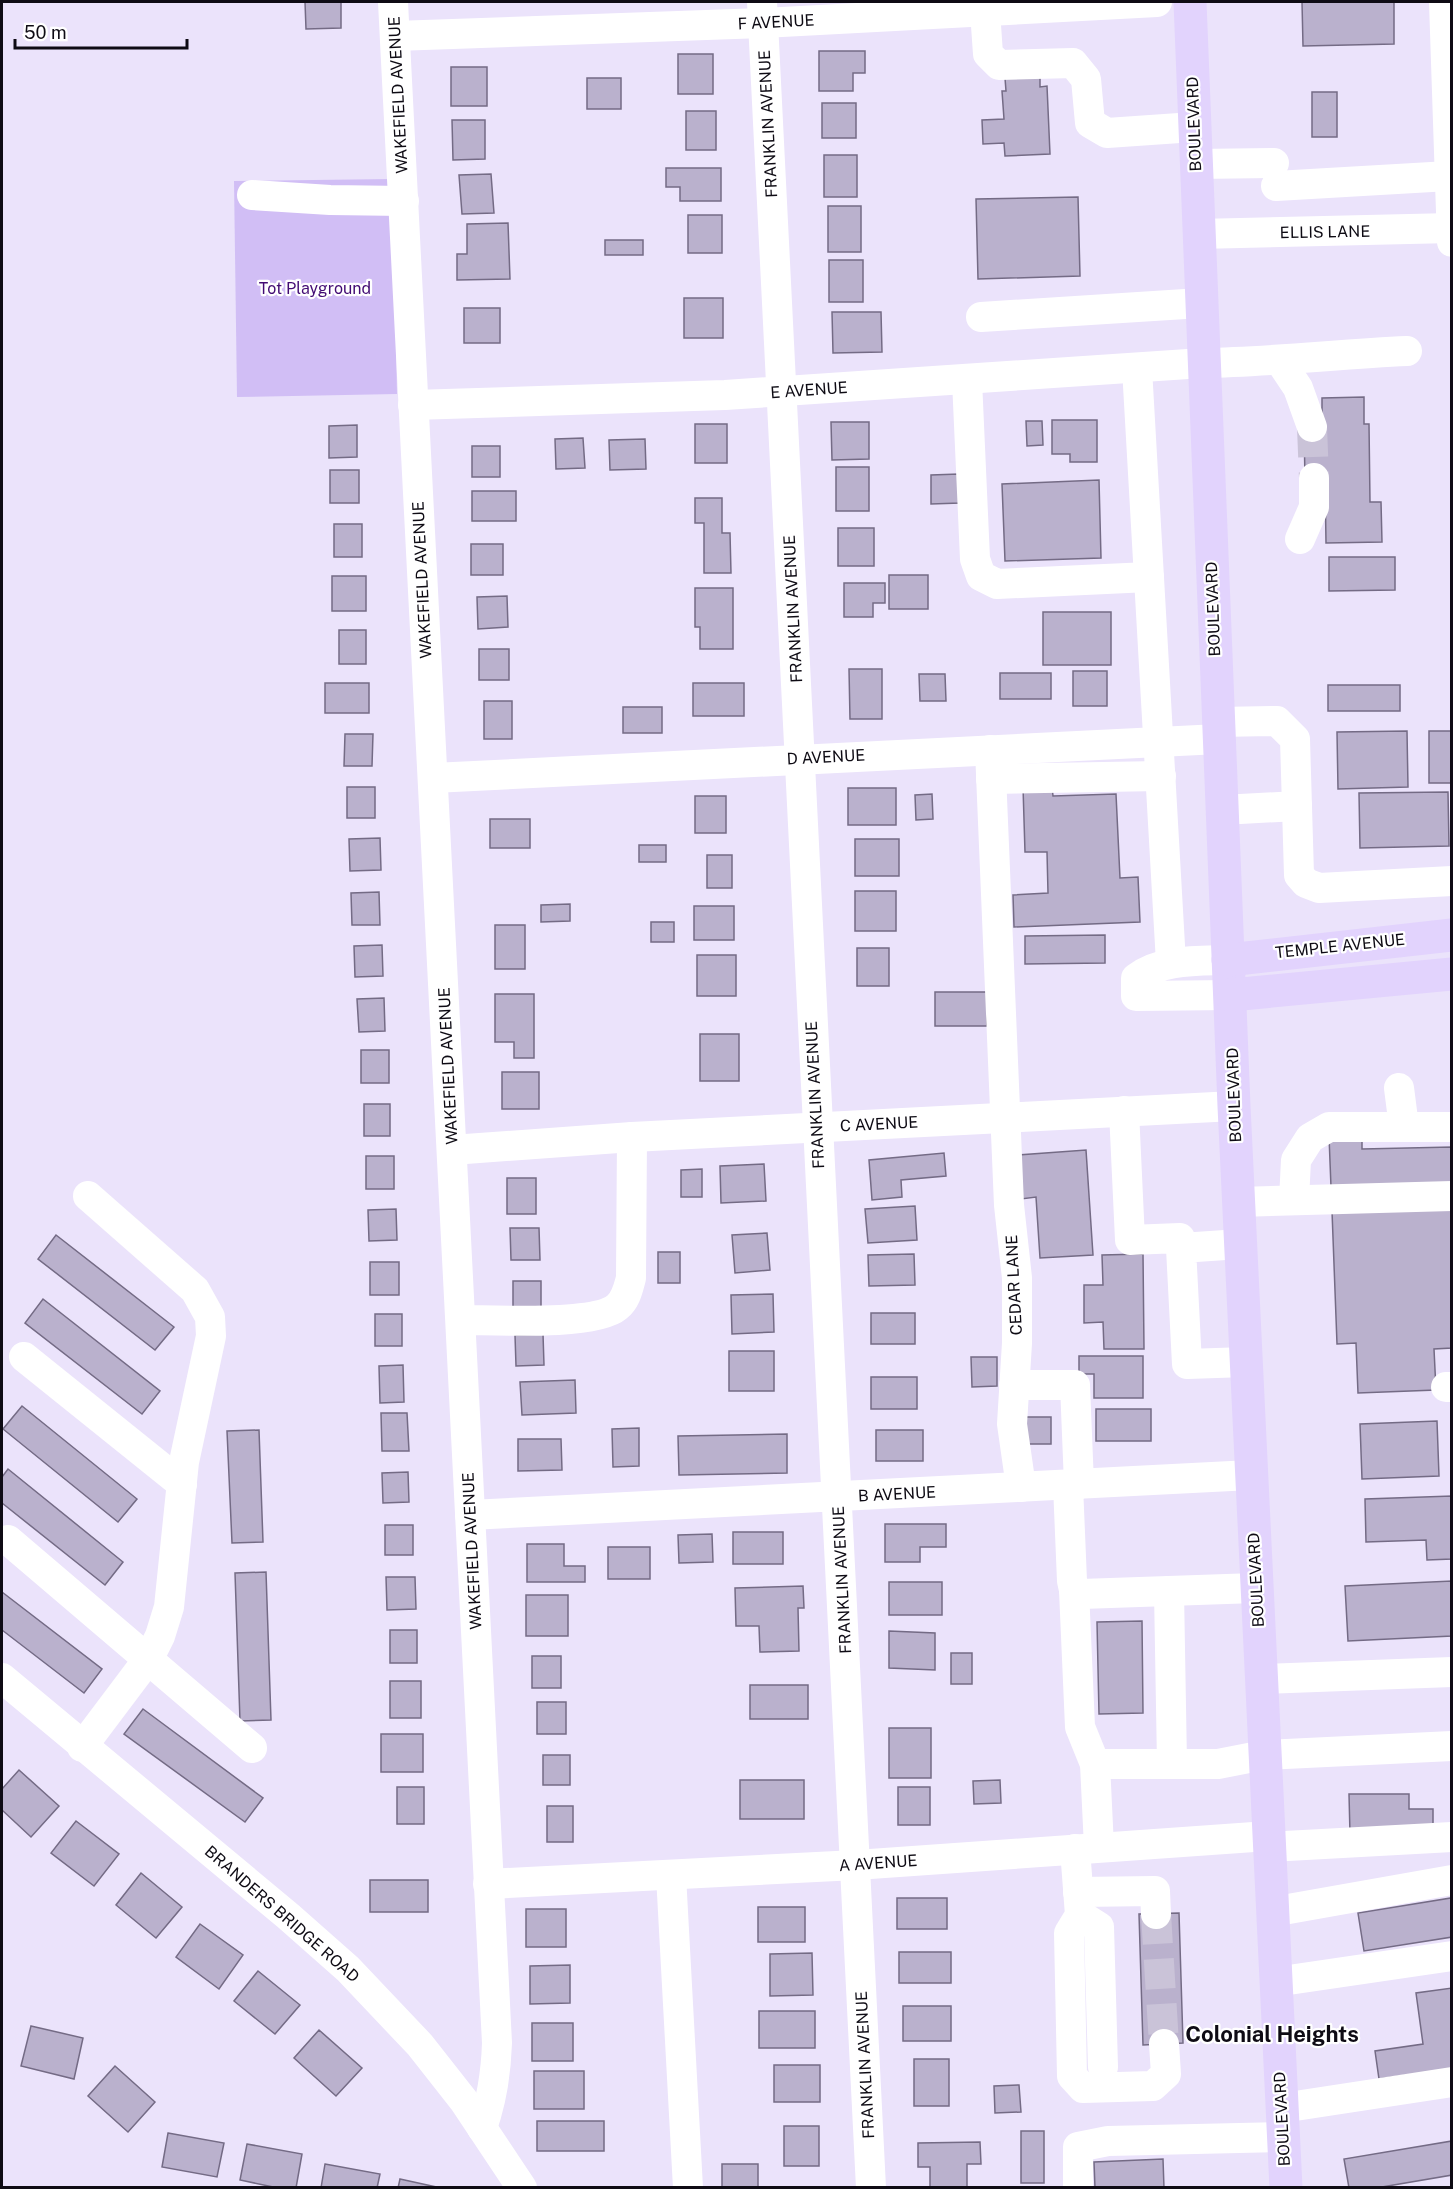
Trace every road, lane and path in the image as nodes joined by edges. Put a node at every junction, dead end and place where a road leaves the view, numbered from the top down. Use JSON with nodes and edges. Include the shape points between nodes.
{"nodes":[{"id":1,"x":393,"y":2,"type":"edge"},
{"id":2,"x":1157,"y":2,"type":"edge"},
{"id":3,"x":1190,"y":2,"type":"edge"},
{"id":4,"x":1444,"y":2,"type":"edge"},
{"id":5,"x":1122,"y":3,"type":"edge"},
{"id":6,"x":1059,"y":4,"type":"edge"},
{"id":7,"x":985,"y":11,"type":"junction"},
{"id":8,"x":762,"y":12,"type":"edge"},
{"id":9,"x":395,"y":36,"type":"junction"},
{"id":10,"x":1194,"y":127,"type":"junction"},
{"id":11,"x":1196,"y":164,"type":"junction"},
{"id":12,"x":1449,"y":176,"type":"junction"},
{"id":13,"x":252,"y":195,"type":"dead end"},
{"id":14,"x":404,"y":201,"type":"junction"},
{"id":15,"x":1451,"y":233,"type":"edge"},
{"id":16,"x":1198,"y":234,"type":"junction"},
{"id":17,"x":1201,"y":303,"type":"junction"},
{"id":18,"x":981,"y":317,"type":"dead end"},
{"id":19,"x":1407,"y":351,"type":"dead end"},
{"id":20,"x":1280,"y":361,"type":"junction"},
{"id":21,"x":1203,"y":363,"type":"junction"},
{"id":22,"x":1137,"y":368,"type":"junction"},
{"id":23,"x":967,"y":380,"type":"junction"},
{"id":24,"x":781,"y":391,"type":"junction"},
{"id":25,"x":413,"y":405,"type":"junction"},
{"id":26,"x":1312,"y":427,"type":"tunnel mouth"},
{"id":27,"x":1314,"y":478,"type":"tunnel mouth"},
{"id":28,"x":1300,"y":539,"type":"dead end"},
{"id":29,"x":1149,"y":577,"type":"junction"},
{"id":30,"x":1218,"y":731,"type":"junction"},
{"id":31,"x":1159,"y":742,"type":"junction"},
{"id":32,"x":1078,"y":746,"type":"junction"},
{"id":33,"x":990,"y":750,"type":"junction"},
{"id":34,"x":800,"y":758,"type":"junction"},
{"id":35,"x":1078,"y":776,"type":"junction"},
{"id":36,"x":1161,"y":776,"type":"junction"},
{"id":37,"x":433,"y":778,"type":"junction"},
{"id":38,"x":991,"y":779,"type":"junction"},
{"id":39,"x":1297,"y":806,"type":"junction"},
{"id":40,"x":1222,"y":810,"type":"junction"},
{"id":41,"x":1452,"y":881,"type":"edge"},
{"id":42,"x":1452,"y":935,"type":"edge"},
{"id":43,"x":1228,"y":960,"type":"junction"},
{"id":44,"x":1171,"y":963,"type":"junction"},
{"id":45,"x":1452,"y":974,"type":"edge"},
{"id":46,"x":1231,"y":995,"type":"junction"},
{"id":47,"x":1400,"y":1088,"type":"dead end"},
{"id":48,"x":1234,"y":1106,"type":"junction"},
{"id":49,"x":1124,"y":1111,"type":"junction"},
{"id":50,"x":1006,"y":1118,"type":"junction"},
{"id":51,"x":817,"y":1127,"type":"junction"},
{"id":52,"x":1404,"y":1127,"type":"junction"},
{"id":53,"x":1452,"y":1127,"type":"edge"},
{"id":54,"x":632,"y":1137,"type":"junction"},
{"id":55,"x":452,"y":1150,"type":"junction"},
{"id":56,"x":88,"y":1196,"type":"dead end"},
{"id":57,"x":1452,"y":1196,"type":"edge"},
{"id":58,"x":1294,"y":1200,"type":"junction"},
{"id":59,"x":1238,"y":1202,"type":"junction"},
{"id":60,"x":1240,"y":1244,"type":"junction"},
{"id":61,"x":1181,"y":1248,"type":"junction"},
{"id":62,"x":461,"y":1320,"type":"junction"},
{"id":63,"x":24,"y":1357,"type":"dead end"},
{"id":64,"x":1246,"y":1362,"type":"junction"},
{"id":65,"x":1014,"y":1385,"type":"junction"},
{"id":66,"x":1251,"y":1475,"type":"junction"},
{"id":67,"x":182,"y":1484,"type":"junction"},
{"id":68,"x":1073,"y":1485,"type":"junction"},
{"id":69,"x":1021,"y":1487,"type":"junction"},
{"id":70,"x":837,"y":1497,"type":"junction"},
{"id":71,"x":470,"y":1515,"type":"junction"},
{"id":72,"x":8,"y":1540,"type":"dead end"},
{"id":73,"x":1256,"y":1588,"type":"junction"},
{"id":74,"x":1074,"y":1590,"type":"junction"},
{"id":75,"x":1168,"y":1591,"type":"junction"},
{"id":76,"x":149,"y":1658,"type":"junction"},
{"id":77,"x":1452,"y":1672,"type":"edge"},
{"id":78,"x":1261,"y":1679,"type":"junction"},
{"id":79,"x":5,"y":1681,"type":"edge"},
{"id":80,"x":1452,"y":1746,"type":"edge"},
{"id":81,"x":82,"y":1747,"type":"junction"},
{"id":82,"x":252,"y":1748,"type":"dead end"},
{"id":83,"x":1264,"y":1755,"type":"junction"},
{"id":84,"x":1095,"y":1764,"type":"junction"},
{"id":85,"x":1172,"y":1764,"type":"junction"},
{"id":86,"x":1452,"y":1837,"type":"edge"},
{"id":87,"x":1268,"y":1841,"type":"junction"},
{"id":88,"x":1087,"y":1848,"type":"junction"},
{"id":89,"x":856,"y":1865,"type":"junction"},
{"id":90,"x":671,"y":1875,"type":"junction"},
{"id":91,"x":1452,"y":1880,"type":"edge"},
{"id":92,"x":488,"y":1884,"type":"junction"},
{"id":93,"x":1079,"y":1903,"type":"junction"},
{"id":94,"x":1272,"y":1912,"type":"junction"},
{"id":95,"x":1156,"y":1914,"type":"tunnel mouth"},
{"id":96,"x":1452,"y":1956,"type":"edge"},
{"id":97,"x":1275,"y":1982,"type":"junction"},
{"id":98,"x":1164,"y":2044,"type":"tunnel mouth"},
{"id":99,"x":1103,"y":2067,"type":"dead end"},
{"id":100,"x":1452,"y":2082,"type":"edge"},
{"id":101,"x":1282,"y":2122,"type":"junction"},
{"id":102,"x":482,"y":2128,"type":"junction"},
{"id":103,"x":522,"y":2187,"type":"edge"},
{"id":104,"x":688,"y":2187,"type":"edge"},
{"id":105,"x":871,"y":2187,"type":"edge"},
{"id":106,"x":1078,"y":2187,"type":"edge"},
{"id":107,"x":1286,"y":2187,"type":"edge"}],
"edges":[{"from":1,"to":9,"type":"street","name":"WAKEFIELD AVENUE"},
{"from":2,"to":5,"type":"street","name":"F AVENUE"},
{"from":3,"to":10,"type":"main road","name":"BOULEVARD"},
{"from":4,"to":12,"type":"street"},
{"from":5,"to":6,"type":"street","name":"F AVENUE"},
{"from":6,"to":7,"type":"street","name":"F AVENUE"},
{"from":7,"to":8,"type":"street","name":"F AVENUE"},
{"from":7,"to":10,"type":"street","via":[[988,54],[999,65],[1073,63],[1086,79],[1090,123],[1107,133]]},
{"from":8,"to":9,"type":"street","name":"F AVENUE"},
{"from":8,"to":24,"type":"street","name":"FRANKLIN AVENUE"},
{"from":9,"to":14,"type":"street","name":"WAKEFIELD AVENUE"},
{"from":10,"to":11,"type":"main road","name":"BOULEVARD"},
{"from":11,"to":12,"type":"street","via":[[1275,174]]},
{"from":11,"to":16,"type":"main road","name":"BOULEVARD"},
{"from":12,"to":15,"type":"street"},
{"from":13,"to":14,"type":"street"},
{"from":14,"to":25,"type":"street","name":"WAKEFIELD AVENUE"},
{"from":15,"to":16,"type":"street","name":"ELLIS LANE"},
{"from":16,"to":17,"type":"main road","name":"BOULEVARD"},
{"from":17,"to":18,"type":"street"},
{"from":17,"to":21,"type":"main road","name":"BOULEVARD"},
{"from":19,"to":20,"type":"street","name":"E AVENUE"},
{"from":20,"to":21,"type":"street","name":"E AVENUE"},
{"from":20,"to":26,"type":"street","via":[[1298,388]]},
{"from":21,"to":22,"type":"street","name":"E AVENUE"},
{"from":21,"to":30,"type":"main road","name":"BOULEVARD"},
{"from":22,"to":23,"type":"street","name":"E AVENUE"},
{"from":22,"to":29,"type":"street"},
{"from":23,"to":24,"type":"street","name":"E AVENUE"},
{"from":23,"to":29,"type":"street","via":[[975,559],[981,576],[997,584]]},
{"from":24,"to":25,"type":"street","name":"E AVENUE"},
{"from":24,"to":34,"type":"street","name":"FRANKLIN AVENUE"},
{"from":25,"to":37,"type":"street","name":"WAKEFIELD AVENUE"},
{"from":27,"to":28,"type":"street","via":[[1314,507]]},
{"from":29,"to":31,"type":"street"},
{"from":30,"to":31,"type":"street","name":"D AVENUE"},
{"from":30,"to":39,"type":"street","name":"D AVENUE","via":[[1277,721],[1295,739]]},
{"from":30,"to":40,"type":"main road","name":"BOULEVARD"},
{"from":31,"to":32,"type":"street","name":"D AVENUE"},
{"from":31,"to":36,"type":"street"},
{"from":32,"to":33,"type":"street","name":"D AVENUE"},
{"from":32,"to":35,"type":"street"},
{"from":33,"to":34,"type":"street","name":"D AVENUE"},
{"from":33,"to":38,"type":"street","name":"CEDAR LANE"},
{"from":34,"to":37,"type":"street","name":"D AVENUE"},
{"from":34,"to":51,"type":"street","name":"FRANKLIN AVENUE"},
{"from":35,"to":36,"type":"street"},
{"from":35,"to":38,"type":"street"},
{"from":36,"to":44,"type":"street"},
{"from":37,"to":55,"type":"street","name":"WAKEFIELD AVENUE"},
{"from":38,"to":50,"type":"street","name":"CEDAR LANE"},
{"from":39,"to":40,"type":"street"},
{"from":39,"to":41,"type":"street","name":"D AVENUE","via":[[1299,875],[1306,884],[1319,888]]},
{"from":40,"to":43,"type":"main road","name":"BOULEVARD"},
{"from":42,"to":43,"type":"main road","name":"TEMPLE AVENUE"},
{"from":43,"to":44,"type":"street"},
{"from":43,"to":46,"type":"main road","name":"BOULEVARD"},
{"from":44,"to":46,"type":"street","via":[[1149,968],[1136,978],[1136,996]]},
{"from":45,"to":46,"type":"main road"},
{"from":46,"to":48,"type":"main road","name":"BOULEVARD"},
{"from":47,"to":52,"type":"street"},
{"from":48,"to":49,"type":"street","name":"C AVENUE"},
{"from":48,"to":59,"type":"main road","name":"BOULEVARD"},
{"from":49,"to":50,"type":"street","name":"C AVENUE"},
{"from":49,"to":61,"type":"street","via":[[1130,1240],[1180,1238]]},
{"from":50,"to":51,"type":"street","name":"C AVENUE"},
{"from":50,"to":65,"type":"street","name":"CEDAR LANE","via":[[1017,1278]]},
{"from":51,"to":54,"type":"street","name":"C AVENUE"},
{"from":51,"to":70,"type":"street","name":"FRANKLIN AVENUE"},
{"from":52,"to":53,"type":"street"},
{"from":52,"to":58,"type":"street","via":[[1329,1127],[1310,1138],[1296,1161]]},
{"from":54,"to":55,"type":"street","name":"C AVENUE"},
{"from":54,"to":62,"type":"street","via":[[631,1278],[619,1306],[591,1318]]},
{"from":55,"to":62,"type":"street","name":"WAKEFIELD AVENUE"},
{"from":56,"to":67,"type":"street","via":[[195,1290],[210,1317],[211,1336]]},
{"from":57,"to":58,"type":"street"},
{"from":58,"to":59,"type":"street"},
{"from":59,"to":60,"type":"main road","name":"BOULEVARD"},
{"from":60,"to":61,"type":"street"},
{"from":60,"to":64,"type":"main road","name":"BOULEVARD"},
{"from":61,"to":64,"type":"street","via":[[1187,1364]]},
{"from":62,"to":71,"type":"street","name":"WAKEFIELD AVENUE"},
{"from":63,"to":67,"type":"street"},
{"from":64,"to":66,"type":"main road","name":"BOULEVARD"},
{"from":65,"to":68,"type":"street","via":[[1075,1385]]},
{"from":65,"to":69,"type":"street","name":"CEDAR LANE","via":[[1012,1435]]},
{"from":66,"to":68,"type":"street","name":"B AVENUE"},
{"from":66,"to":73,"type":"main road","name":"BOULEVARD"},
{"from":67,"to":76,"type":"street","via":[[169,1607]]},
{"from":68,"to":69,"type":"street","name":"B AVENUE"},
{"from":68,"to":74,"type":"street"},
{"from":69,"to":70,"type":"street","name":"B AVENUE"},
{"from":70,"to":71,"type":"street","name":"B AVENUE"},
{"from":70,"to":89,"type":"street","name":"FRANKLIN AVENUE"},
{"from":71,"to":92,"type":"street","name":"WAKEFIELD AVENUE"},
{"from":72,"to":76,"type":"street"},
{"from":73,"to":75,"type":"street"},
{"from":73,"to":78,"type":"main road","name":"BOULEVARD"},
{"from":74,"to":75,"type":"street","via":[[1081,1594]]},
{"from":74,"to":84,"type":"street","via":[[1080,1727]]},
{"from":75,"to":85,"type":"street"},
{"from":76,"to":81,"type":"street"},
{"from":76,"to":82,"type":"street"},
{"from":77,"to":78,"type":"street"},
{"from":78,"to":83,"type":"main road","name":"BOULEVARD"},
{"from":79,"to":81,"type":"street","name":"BRANDERS BRIDGE ROAD"},
{"from":80,"to":83,"type":"street"},
{"from":81,"to":102,"type":"street","name":"BRANDERS BRIDGE ROAD","via":[[348,1969],[420,2045]]},
{"from":83,"to":85,"type":"street","via":[[1218,1764]]},
{"from":83,"to":87,"type":"main road","name":"BOULEVARD"},
{"from":84,"to":85,"type":"street"},
{"from":84,"to":88,"type":"street"},
{"from":86,"to":87,"type":"street","name":"A AVENUE"},
{"from":87,"to":88,"type":"street","name":"A AVENUE"},
{"from":87,"to":94,"type":"main road","name":"BOULEVARD"},
{"from":88,"to":89,"type":"street","name":"A AVENUE"},
{"from":88,"to":93,"type":"street"},
{"from":89,"to":90,"type":"street","name":"A AVENUE"},
{"from":89,"to":105,"type":"street","name":"FRANKLIN AVENUE"},
{"from":90,"to":92,"type":"street","name":"A AVENUE"},
{"from":90,"to":104,"type":"street"},
{"from":91,"to":94,"type":"street"},
{"from":92,"to":102,"type":"street","name":"WAKEFIELD AVENUE","via":[[496,2070]]},
{"from":93,"to":95,"type":"street","via":[[1155,1891]]},
{"from":93,"to":98,"type":"street","via":[[1069,1933],[1072,2076],[1083,2088],[1153,2086],[1166,2074]]},
{"from":93,"to":99,"type":"street","via":[[1099,1927]]},
{"from":94,"to":97,"type":"main road","name":"BOULEVARD"},
{"from":96,"to":97,"type":"street"},
{"from":97,"to":101,"type":"main road","name":"BOULEVARD"},
{"from":100,"to":101,"type":"street"},
{"from":101,"to":106,"type":"street","via":[[1078,2147]]},
{"from":101,"to":107,"type":"main road","name":"BOULEVARD"},
{"from":102,"to":103,"type":"street","name":"BRANDERS BRIDGE ROAD"}]}
